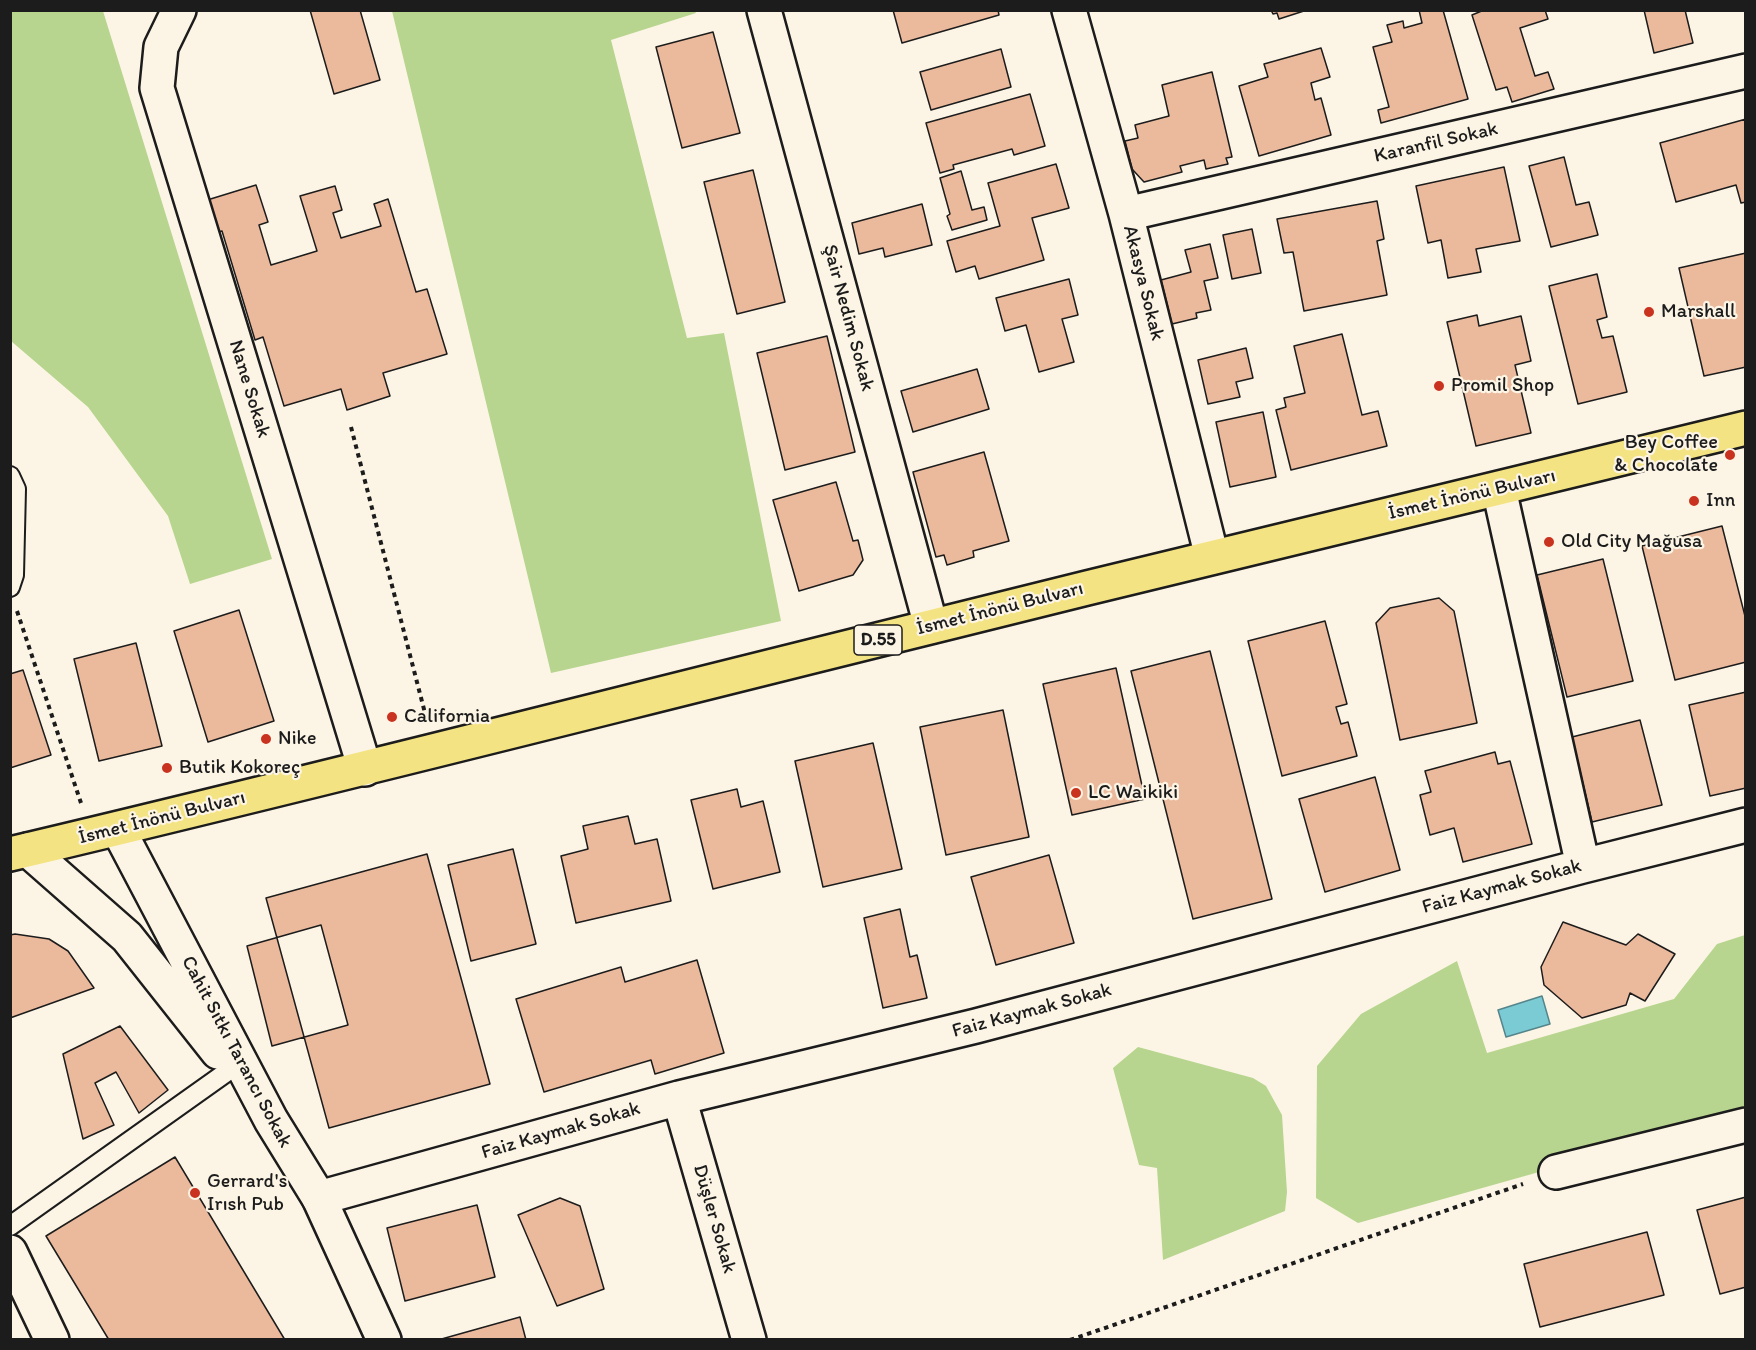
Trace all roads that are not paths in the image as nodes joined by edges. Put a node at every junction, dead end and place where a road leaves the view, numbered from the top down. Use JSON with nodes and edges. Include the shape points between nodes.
{"nodes":[{"id":1,"x":179,"y":10,"type":"edge"},
{"id":2,"x":764,"y":10,"type":"edge"},
{"id":3,"x":1069,"y":10,"type":"edge"},
{"id":4,"x":1746,"y":71,"type":"edge"},
{"id":5,"x":1126,"y":214,"type":"junction"},
{"id":6,"x":1746,"y":428,"type":"edge"},
{"id":7,"x":10,"y":476,"type":"edge"},
{"id":8,"x":1499,"y":489,"type":"junction"},
{"id":9,"x":1212,"y":557,"type":"junction"},
{"id":10,"x":12,"y":594,"type":"edge"},
{"id":11,"x":931,"y":626,"type":"junction"},
{"id":12,"x":365,"y":769,"type":"junction"},
{"id":13,"x":1746,"y":825,"type":"edge"},
{"id":14,"x":105,"y":832,"type":"junction"},
{"id":15,"x":19,"y":852,"type":"edge"},
{"id":16,"x":1583,"y":866,"type":"junction"},
{"id":17,"x":231,"y":1069,"type":"junction"},
{"id":18,"x":679,"y":1098,"type":"junction"},
{"id":19,"x":271,"y":1120,"type":"junction"},
{"id":20,"x":1746,"y":1125,"type":"edge"},
{"id":21,"x":1556,"y":1172,"type":"road end"},
{"id":22,"x":319,"y":1198,"type":"junction"},
{"id":23,"x":10,"y":1226,"type":"edge"},
{"id":24,"x":10,"y":1252,"type":"edge"},
{"id":25,"x":52,"y":1340,"type":"edge"},
{"id":26,"x":384,"y":1340,"type":"edge"},
{"id":27,"x":749,"y":1340,"type":"edge"}],
"edges":[{"from":1,"to":12,"type":"street","name":"Nane Sokak","via":[[160,47],[157,88]]},
{"from":2,"to":11,"type":"street","name":"Şair Nedim Sokak"},
{"from":3,"to":5,"type":"street","name":"Akasya Sokak"},
{"from":4,"to":5,"type":"street","name":"Karanfil Sokak"},
{"from":5,"to":9,"type":"street","name":"Akasya Sokak"},
{"from":6,"to":8,"type":"main road","name":"İsmet İnönü Bulvarı","number":"D.55"},
{"from":7,"to":10,"type":"lane","via":[[15,489]]},
{"from":8,"to":9,"type":"main road","name":"İsmet İnönü Bulvarı","number":"D.55"},
{"from":8,"to":16,"type":"street"},
{"from":9,"to":11,"type":"main road","name":"İsmet İnönü Bulvarı","number":"D.55"},
{"from":11,"to":12,"type":"main road","name":"İsmet İnönü Bulvarı","number":"D.55"},
{"from":12,"to":14,"type":"main road","name":"İsmet İnönü Bulvarı","number":"D.55"},
{"from":13,"to":16,"type":"street","name":"Faiz Kaymak Sokak"},
{"from":14,"to":15,"type":"main road","name":"İsmet İnönü Bulvarı","number":"D.55"},
{"from":14,"to":19,"type":"street","name":"Cahit Sıtkı Tarancı Sokak"},
{"from":15,"to":17,"type":"street","name":"Cahit Sıtkı Tarancı Sokak","via":[[128,937]]},
{"from":16,"to":18,"type":"street","name":"Faiz Kaymak Sokak","via":[[976,1026]]},
{"from":17,"to":19,"type":"street","name":"Cahit Sıtkı Tarancı Sokak"},
{"from":17,"to":23,"type":"lane"},
{"from":18,"to":22,"type":"street","name":"Faiz Kaymak Sokak"},
{"from":18,"to":27,"type":"street","name":"Düşler Sokak"},
{"from":19,"to":22,"type":"street","name":"Cahit Sıtkı Tarancı Sokak"},
{"from":20,"to":21,"type":"street"},
{"from":22,"to":26,"type":"street","name":"Cahit Sıtkı Tarancı Sokak"},
{"from":24,"to":25,"type":"street"}]}
